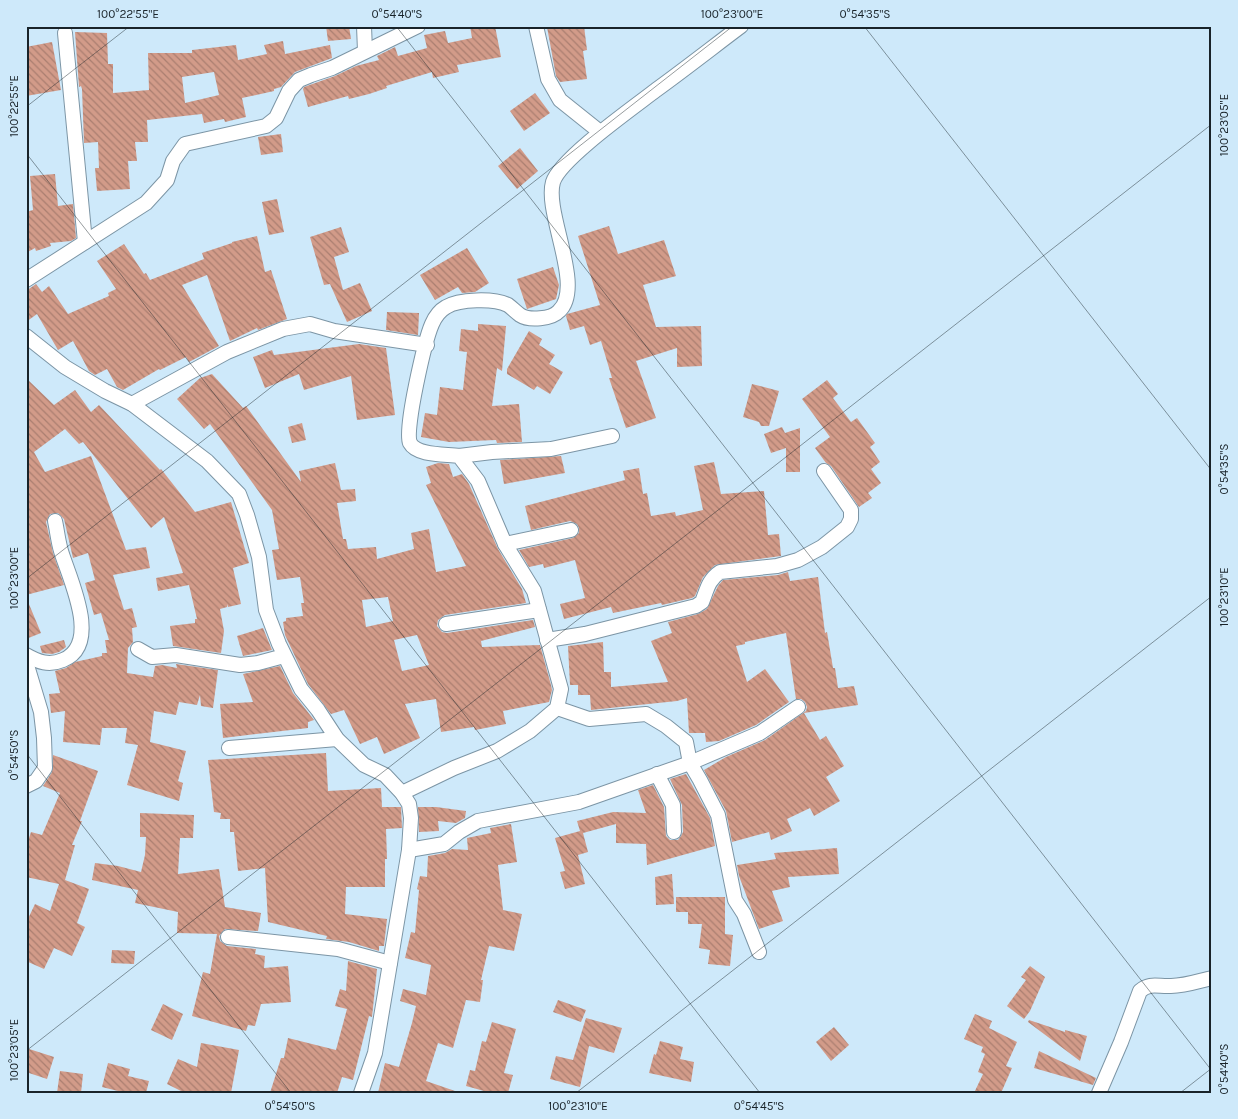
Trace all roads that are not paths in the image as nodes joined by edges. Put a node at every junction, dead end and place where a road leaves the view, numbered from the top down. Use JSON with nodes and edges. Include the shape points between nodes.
{"nodes":[{"id":1,"x":364,"y":26,"type":"edge"},
{"id":2,"x":418,"y":26,"type":"edge"},
{"id":3,"x":536,"y":26,"type":"edge"},
{"id":4,"x":741,"y":26,"type":"edge"},
{"id":5,"x":65,"y":33,"type":"dead end"},
{"id":6,"x":365,"y":51,"type":"junction"},
{"id":7,"x":600,"y":132,"type":"junction"},
{"id":8,"x":85,"y":242,"type":"junction"},
{"id":9,"x":26,"y":280,"type":"edge"},
{"id":10,"x":26,"y":336,"type":"edge"},
{"id":11,"x":426,"y":345,"type":"junction"},
{"id":12,"x":132,"y":404,"type":"junction"},
{"id":13,"x":612,"y":436,"type":"dead end"},
{"id":14,"x":459,"y":456,"type":"junction"},
{"id":15,"x":824,"y":471,"type":"dead end"},
{"id":16,"x":55,"y":520,"type":"dead end"},
{"id":17,"x":570,"y":530,"type":"dead end"},
{"id":18,"x":505,"y":544,"type":"junction"},
{"id":19,"x":539,"y":610,"type":"junction"},
{"id":20,"x":446,"y":624,"type":"dead end"},
{"id":21,"x":547,"y":640,"type":"junction"},
{"id":22,"x":138,"y":649,"type":"dead end"},
{"id":23,"x":26,"y":655,"type":"edge"},
{"id":24,"x":284,"y":656,"type":"junction"},
{"id":25,"x":26,"y":662,"type":"edge"},
{"id":26,"x":798,"y":707,"type":"dead end"},
{"id":27,"x":557,"y":708,"type":"junction"},
{"id":28,"x":337,"y":739,"type":"junction"},
{"id":29,"x":229,"y":748,"type":"dead end"},
{"id":30,"x":690,"y":763,"type":"junction"},
{"id":31,"x":658,"y":774,"type":"junction"},
{"id":32,"x":26,"y":786,"type":"edge"},
{"id":33,"x":402,"y":793,"type":"junction"},
{"id":34,"x":674,"y":832,"type":"dead end"},
{"id":35,"x":409,"y":850,"type":"junction"},
{"id":36,"x":228,"y":937,"type":"dead end"},
{"id":37,"x":759,"y":952,"type":"dead end"},
{"id":38,"x":390,"y":963,"type":"junction"},
{"id":39,"x":1212,"y":978,"type":"edge"},
{"id":40,"x":361,"y":1093,"type":"edge"},
{"id":41,"x":1099,"y":1093,"type":"edge"}],
"edges":[{"from":1,"to":6,"type":"street"},
{"from":2,"to":6,"type":"street"},
{"from":3,"to":7,"type":"street","via":[[548,79],[560,100]]},
{"from":4,"to":7,"type":"street"},
{"from":5,"to":8,"type":"street"},
{"from":6,"to":8,"type":"street","via":[[299,80],[276,118],[266,126],[185,144],[173,161],[166,180],[146,204]]},
{"from":7,"to":11,"type":"street","via":[[559,170],[553,182],[552,202],[566,273],[565,304],[558,312],[532,318],[522,317],[509,306],[494,301],[460,302],[438,313]]},
{"from":8,"to":9,"type":"street"},
{"from":10,"to":12,"type":"street","via":[[65,367],[105,392]]},
{"from":11,"to":12,"type":"street","via":[[334,331],[310,324],[283,329],[226,352]]},
{"from":11,"to":14,"type":"street","via":[[408,433],[411,443],[419,451]]},
{"from":12,"to":24,"type":"street","via":[[206,461],[239,494],[259,557],[266,610]]},
{"from":13,"to":14,"type":"street","via":[[552,449]]},
{"from":14,"to":18,"type":"street","via":[[478,481]]},
{"from":15,"to":21,"type":"street","via":[[851,510],[851,519],[822,547],[798,560],[777,566],[720,572],[713,577],[702,602],[696,606],[585,634]]},
{"from":16,"to":23,"type":"street","via":[[60,549],[80,610],[81,640],[75,652],[52,664]]},
{"from":17,"to":18,"type":"street"},
{"from":18,"to":19,"type":"street","via":[[534,591]]},
{"from":19,"to":20,"type":"street"},
{"from":19,"to":21,"type":"street"},
{"from":21,"to":27,"type":"street","via":[[561,689]]},
{"from":22,"to":24,"type":"street","via":[[152,657],[176,655],[240,665]]},
{"from":24,"to":28,"type":"street","via":[[301,688]]},
{"from":25,"to":32,"type":"street","via":[[41,712],[45,768],[36,781]]},
{"from":26,"to":30,"type":"street","via":[[760,733]]},
{"from":27,"to":30,"type":"street","via":[[589,719],[646,714],[686,742]]},
{"from":27,"to":33,"type":"street","via":[[530,731],[497,751]]},
{"from":28,"to":29,"type":"street"},
{"from":28,"to":33,"type":"street","via":[[364,765],[385,775]]},
{"from":30,"to":31,"type":"street"},
{"from":30,"to":37,"type":"street","via":[[718,815],[736,900]]},
{"from":31,"to":34,"type":"street","via":[[673,805]]},
{"from":31,"to":35,"type":"street","via":[[578,802],[478,821],[444,844]]},
{"from":33,"to":35,"type":"street","via":[[411,818]]},
{"from":35,"to":38,"type":"street"},
{"from":36,"to":38,"type":"street","via":[[338,949]]},
{"from":38,"to":40,"type":"street","via":[[375,1053]]},
{"from":39,"to":41,"type":"street","via":[[1170,986],[1145,986],[1140,991]]}]}
